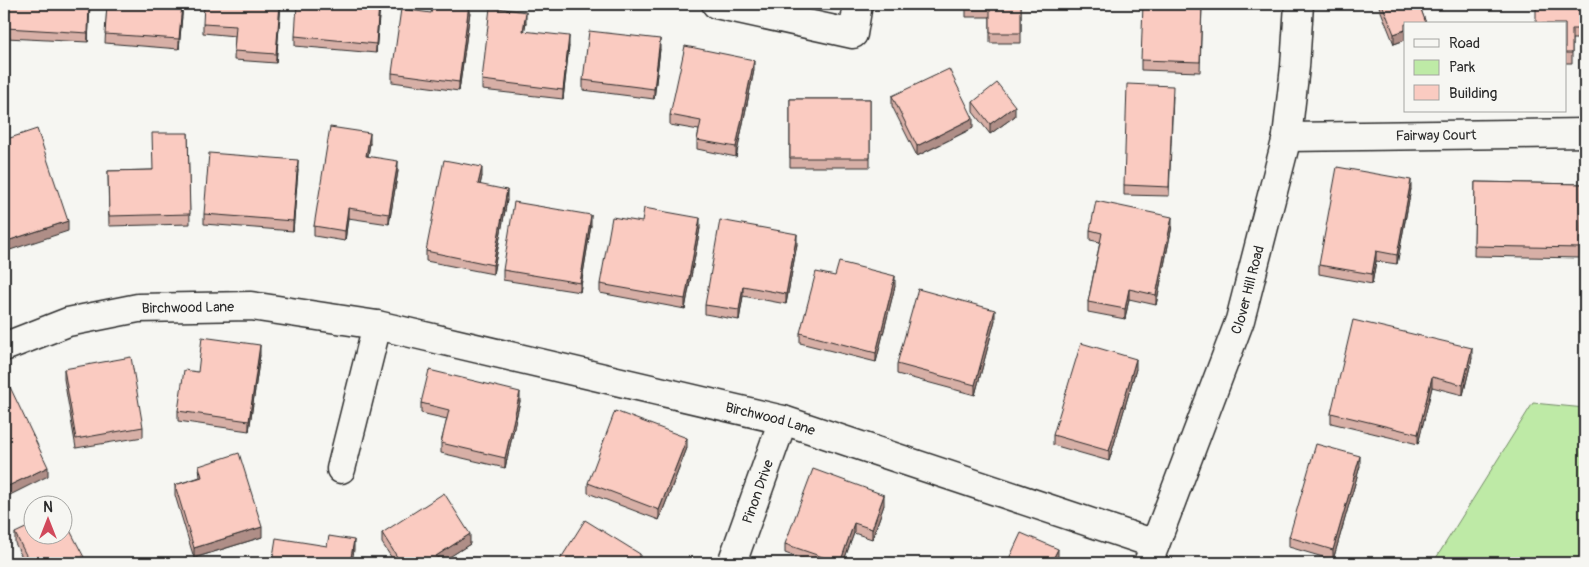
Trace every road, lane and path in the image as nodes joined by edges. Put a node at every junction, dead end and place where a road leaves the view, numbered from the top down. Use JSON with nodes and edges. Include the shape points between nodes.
{"nodes":[{"id":1,"x":716,"y":4,"type":"edge"},
{"id":2,"x":858,"y":4,"type":"edge"},
{"id":3,"x":1299,"y":4,"type":"edge"},
{"id":4,"x":1585,"y":133,"type":"edge"},
{"id":5,"x":1287,"y":136,"type":"junction"},
{"id":6,"x":377,"y":325,"type":"junction"},
{"id":7,"x":4,"y":347,"type":"edge"},
{"id":8,"x":783,"y":420,"type":"junction"},
{"id":9,"x":341,"y":469,"type":"dead end"},
{"id":10,"x":1152,"y":553,"type":"edge"},
{"id":11,"x":732,"y":563,"type":"edge"}],
"edges":[{"from":1,"to":2,"type":"street","via":[[853,34]]},
{"from":3,"to":5,"type":"street","name":"Clover Hill Road"},
{"from":4,"to":5,"type":"street","name":"Fairway Court"},
{"from":5,"to":10,"type":"street","name":"Clover Hill Road","via":[[1240,320]]},
{"from":6,"to":7,"type":"street","name":"Birchwood Lane","via":[[251,306],[138,308],[68,322]]},
{"from":6,"to":8,"type":"street","name":"Birchwood Lane"},
{"from":6,"to":9,"type":"street"},
{"from":8,"to":10,"type":"street","name":"Birchwood Lane"},
{"from":8,"to":11,"type":"street","name":"Pinon Drive"}]}
